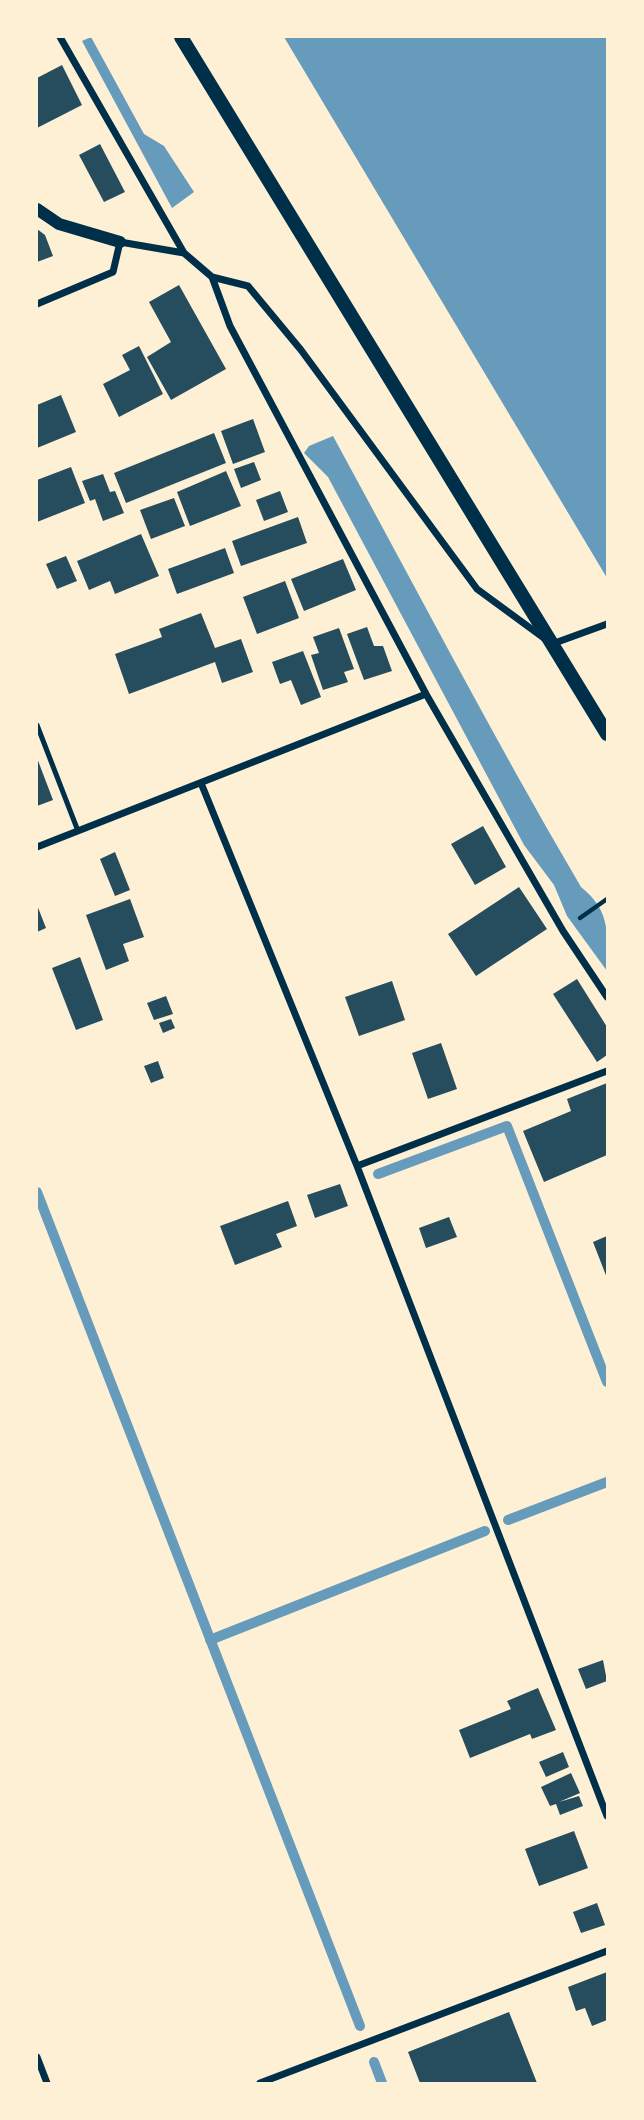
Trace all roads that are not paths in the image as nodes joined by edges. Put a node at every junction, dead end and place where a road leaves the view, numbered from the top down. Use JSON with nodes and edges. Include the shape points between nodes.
{"nodes":[{"id":1,"x":60,"y":37,"type":"edge"},
{"id":2,"x":181,"y":37,"type":"edge"},
{"id":3,"x":37,"y":209,"type":"edge"},
{"id":4,"x":120,"y":242,"type":"junction"},
{"id":5,"x":184,"y":253,"type":"junction"},
{"id":6,"x":212,"y":277,"type":"junction"},
{"id":7,"x":37,"y":304,"type":"edge"},
{"id":8,"x":607,"y":624,"type":"edge"},
{"id":9,"x":552,"y":644,"type":"junction"},
{"id":10,"x":426,"y":694,"type":"junction"},
{"id":11,"x":37,"y":725,"type":"edge"},
{"id":12,"x":607,"y":734,"type":"edge"},
{"id":13,"x":201,"y":783,"type":"junction"},
{"id":14,"x":78,"y":831,"type":"junction"},
{"id":15,"x":37,"y":847,"type":"edge"},
{"id":16,"x":607,"y":997,"type":"edge"},
{"id":17,"x":607,"y":1071,"type":"edge"},
{"id":18,"x":357,"y":1166,"type":"junction"},
{"id":19,"x":607,"y":1816,"type":"edge"},
{"id":20,"x":607,"y":1951,"type":"edge"},
{"id":21,"x":37,"y":2057,"type":"edge"},
{"id":22,"x":47,"y":2083,"type":"edge"},
{"id":23,"x":260,"y":2083,"type":"edge"}],
"edges":[{"from":1,"to":5,"type":"street"},
{"from":2,"to":9,"type":"main road"},
{"from":3,"to":4,"type":"street","via":[[59,224]]},
{"from":4,"to":5,"type":"street"},
{"from":4,"to":7,"type":"street","via":[[113,272]]},
{"from":5,"to":6,"type":"street"},
{"from":6,"to":9,"type":"street","via":[[248,286],[301,349],[477,589]]},
{"from":6,"to":10,"type":"street","via":[[230,326]]},
{"from":8,"to":9,"type":"street"},
{"from":9,"to":12,"type":"main road"},
{"from":10,"to":13,"type":"street"},
{"from":10,"to":16,"type":"street","via":[[563,931]]},
{"from":11,"to":14,"type":"lane"},
{"from":13,"to":14,"type":"street"},
{"from":13,"to":18,"type":"street"},
{"from":14,"to":15,"type":"street"},
{"from":17,"to":18,"type":"street"},
{"from":18,"to":19,"type":"street"},
{"from":20,"to":23,"type":"street"},
{"from":21,"to":22,"type":"street"}]}
